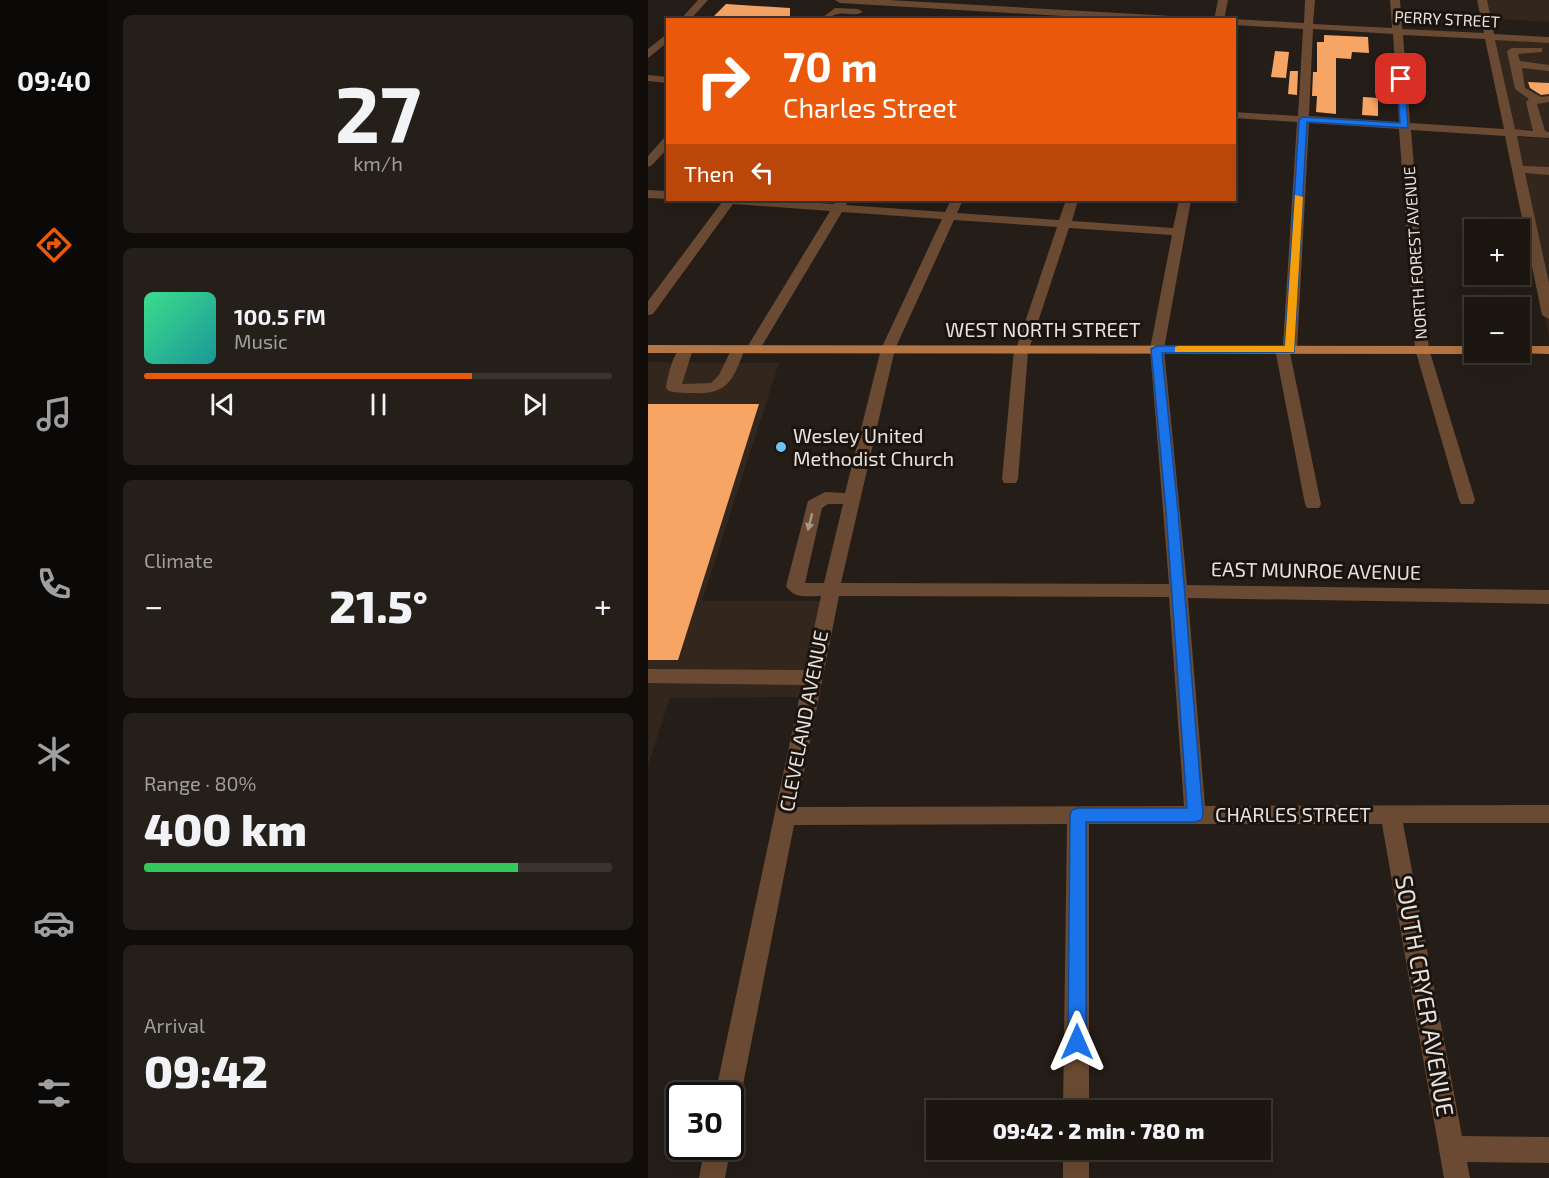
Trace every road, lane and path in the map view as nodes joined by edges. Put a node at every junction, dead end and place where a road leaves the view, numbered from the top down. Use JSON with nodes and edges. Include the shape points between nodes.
{"nodes":[{"id":1,"x":703,"y":0,"type":"edge"},
{"id":2,"x":840,"y":0,"type":"edge"},
{"id":3,"x":1049,"y":0,"type":"edge"},
{"id":4,"x":1223,"y":0,"type":"edge"},
{"id":5,"x":1310,"y":0,"type":"edge"},
{"id":6,"x":1395,"y":0,"type":"edge"},
{"id":7,"x":1482,"y":0,"type":"edge"},
{"id":8,"x":875,"y":1,"type":"edge"},
{"id":9,"x":960,"y":3,"type":"edge"},
{"id":10,"x":1042,"y":15,"type":"edge"},
{"id":11,"x":1133,"y":15,"type":"edge"},
{"id":12,"x":864,"y":16,"type":"edge"},
{"id":13,"x":686,"y":18,"type":"edge"},
{"id":14,"x":826,"y":18,"type":"edge"},
{"id":15,"x":952,"y":18,"type":"edge"},
{"id":16,"x":1167,"y":18,"type":"edge"},
{"id":17,"x":1219,"y":18,"type":"edge"},
{"id":18,"x":1236,"y":22,"type":"edge"},
{"id":19,"x":1308,"y":26,"type":"junction"},
{"id":20,"x":1397,"y":31,"type":"junction"},
{"id":21,"x":1489,"y":36,"type":"junction"},
{"id":22,"x":666,"y":38,"type":"edge"},
{"id":23,"x":1549,"y":40,"type":"edge"},
{"id":24,"x":1549,"y":51,"type":"edge"},
{"id":25,"x":648,"y":55,"type":"edge"},
{"id":26,"x":1516,"y":64,"type":"junction"},
{"id":27,"x":1549,"y":68,"type":"edge"},
{"id":28,"x":648,"y":78,"type":"edge"},
{"id":29,"x":666,"y":80,"type":"edge"},
{"id":30,"x":1543,"y":99,"type":"edge"},
{"id":31,"x":1236,"y":115,"type":"edge"},
{"id":32,"x":1303,"y":120,"type":"junction"},
{"id":33,"x":1405,"y":126,"type":"junction"},
{"id":34,"x":1510,"y":133,"type":"junction"},
{"id":35,"x":1544,"y":135,"type":"edge"},
{"id":36,"x":666,"y":142,"type":"edge"},
{"id":37,"x":648,"y":163,"type":"edge"},
{"id":38,"x":1518,"y":169,"type":"junction"},
{"id":39,"x":1549,"y":171,"type":"edge"},
{"id":40,"x":648,"y":194,"type":"edge"},
{"id":41,"x":666,"y":195,"type":"edge"},
{"id":42,"x":728,"y":201,"type":"edge"},
{"id":43,"x":757,"y":201,"type":"edge"},
{"id":44,"x":956,"y":201,"type":"edge"},
{"id":45,"x":1072,"y":201,"type":"edge"},
{"id":46,"x":1185,"y":201,"type":"edge"},
{"id":47,"x":840,"y":204,"type":"edge"},
{"id":48,"x":949,"y":216,"type":"junction"},
{"id":49,"x":1064,"y":224,"type":"junction"},
{"id":50,"x":1179,"y":232,"type":"junction"},
{"id":51,"x":1544,"y":273,"type":"edge"},
{"id":52,"x":1546,"y":287,"type":"edge"},
{"id":53,"x":648,"y":311,"type":"edge"},
{"id":54,"x":1549,"y":315,"type":"edge"},
{"id":55,"x":648,"y":349,"type":"edge"},
{"id":56,"x":686,"y":349,"type":"junction"},
{"id":57,"x":745,"y":349,"type":"junction"},
{"id":58,"x":888,"y":349,"type":"junction"},
{"id":59,"x":1022,"y":349,"type":"junction"},
{"id":60,"x":1157,"y":349,"type":"junction"},
{"id":61,"x":1286,"y":350,"type":"junction"},
{"id":62,"x":1422,"y":350,"type":"junction"},
{"id":63,"x":1464,"y":350,"type":"edge"},
{"id":64,"x":1530,"y":350,"type":"edge"},
{"id":65,"x":1549,"y":351,"type":"edge"},
{"id":66,"x":1010,"y":479,"type":"dead end"},
{"id":67,"x":852,"y":499,"type":"junction"},
{"id":68,"x":1467,"y":500,"type":"dead end"},
{"id":69,"x":1313,"y":504,"type":"dead end"},
{"id":70,"x":831,"y":589,"type":"junction"},
{"id":71,"x":1178,"y":591,"type":"junction"},
{"id":72,"x":1549,"y":597,"type":"edge"},
{"id":73,"x":648,"y":676,"type":"edge"},
{"id":74,"x":813,"y":678,"type":"junction"},
{"id":75,"x":1391,"y":814,"type":"junction"},
{"id":76,"x":1549,"y":814,"type":"edge"},
{"id":77,"x":1078,"y":815,"type":"junction"},
{"id":78,"x":1195,"y":815,"type":"junction"},
{"id":79,"x":785,"y":816,"type":"junction"},
{"id":80,"x":731,"y":1082,"type":"edge"},
{"id":81,"x":1076,"y":1100,"type":"edge"},
{"id":82,"x":1452,"y":1149,"type":"junction"},
{"id":83,"x":1549,"y":1150,"type":"edge"},
{"id":84,"x":715,"y":1160,"type":"edge"},
{"id":85,"x":1076,"y":1160,"type":"edge"},
{"id":86,"x":712,"y":1178,"type":"edge"},
{"id":87,"x":1076,"y":1178,"type":"edge"},
{"id":88,"x":1457,"y":1178,"type":"edge"}],
"edges":[{"from":1,"to":13,"type":"street"},
{"from":2,"to":8,"type":"street"},
{"from":3,"to":10,"type":"street"},
{"from":4,"to":17,"type":"street"},
{"from":5,"to":19,"type":"street"},
{"from":6,"to":20,"type":"street","name":"NORTH FOREST AVENUE"},
{"from":7,"to":21,"type":"street"},
{"from":8,"to":9,"type":"street"},
{"from":8,"to":12,"type":"street"},
{"from":9,"to":10,"type":"street"},
{"from":9,"to":15,"type":"street"},
{"from":10,"to":11,"type":"street"},
{"from":11,"to":16,"type":"street"},
{"from":12,"to":14,"type":"street","via":[[835,11]]},
{"from":18,"to":19,"type":"street","name":"PERRY STREET"},
{"from":19,"to":20,"type":"street","name":"PERRY STREET"},
{"from":19,"to":32,"type":"street"},
{"from":20,"to":21,"type":"street","name":"PERRY STREET"},
{"from":20,"to":33,"type":"street","name":"NORTH FOREST AVENUE"},
{"from":21,"to":23,"type":"street","name":"PERRY STREET"},
{"from":21,"to":34,"type":"street"},
{"from":22,"to":25,"type":"street"},
{"from":24,"to":26,"type":"street","via":[[1512,51]]},
{"from":26,"to":27,"type":"street"},
{"from":26,"to":30,"type":"street","via":[[1520,89]]},
{"from":28,"to":29,"type":"street"},
{"from":30,"to":35,"type":"street","via":[[1531,102]]},
{"from":31,"to":32,"type":"street"},
{"from":32,"to":33,"type":"street"},
{"from":32,"to":61,"type":"street"},
{"from":33,"to":34,"type":"street"},
{"from":33,"to":62,"type":"street","name":"NORTH FOREST AVENUE"},
{"from":34,"to":35,"type":"street"},
{"from":34,"to":38,"type":"street"},
{"from":36,"to":37,"type":"street"},
{"from":38,"to":39,"type":"street"},
{"from":38,"to":51,"type":"street"},
{"from":40,"to":41,"type":"street"},
{"from":42,"to":53,"type":"street"},
{"from":43,"to":47,"type":"street"},
{"from":44,"to":48,"type":"street","name":"CLEVELAND AVENUE"},
{"from":45,"to":49,"type":"street"},
{"from":46,"to":50,"type":"street"},
{"from":47,"to":48,"type":"street"},
{"from":47,"to":57,"type":"street"},
{"from":48,"to":49,"type":"street"},
{"from":48,"to":58,"type":"street","name":"CLEVELAND AVENUE"},
{"from":49,"to":50,"type":"street"},
{"from":49,"to":59,"type":"street"},
{"from":50,"to":60,"type":"street"},
{"from":51,"to":52,"type":"street"},
{"from":52,"to":54,"type":"street"},
{"from":55,"to":56,"type":"main road","name":"WEST NORTH STREET"},
{"from":56,"to":57,"type":"main road","name":"WEST NORTH STREET"},
{"from":56,"to":57,"type":"street","via":[[674,388],[712,389],[724,381]]},
{"from":57,"to":58,"type":"main road","name":"WEST NORTH STREET"},
{"from":58,"to":59,"type":"main road","name":"WEST NORTH STREET"},
{"from":58,"to":67,"type":"street","name":"CLEVELAND AVENUE"},
{"from":59,"to":60,"type":"main road","name":"WEST NORTH STREET"},
{"from":59,"to":66,"type":"street"},
{"from":60,"to":61,"type":"main road","name":"WEST NORTH STREET"},
{"from":60,"to":71,"type":"street"},
{"from":61,"to":62,"type":"main road","name":"WEST NORTH STREET"},
{"from":61,"to":69,"type":"street"},
{"from":62,"to":63,"type":"main road","name":"WEST NORTH STREET"},
{"from":62,"to":68,"type":"street","name":"NORTH FOREST AVENUE"},
{"from":64,"to":65,"type":"main road"},
{"from":67,"to":70,"type":"street","name":"CLEVELAND AVENUE"},
{"from":67,"to":70,"type":"street","name":"EAST MUNROE AVENUE","one_way":true,"via":[[825,498],[814,505],[795,586],[803,590]]},
{"from":70,"to":71,"type":"street","name":"EAST MUNROE AVENUE"},
{"from":70,"to":74,"type":"street","name":"CLEVELAND AVENUE"},
{"from":71,"to":72,"type":"street","name":"EAST MUNROE AVENUE"},
{"from":71,"to":78,"type":"street"},
{"from":73,"to":74,"type":"street"},
{"from":74,"to":79,"type":"street","name":"CLEVELAND AVENUE"},
{"from":75,"to":76,"type":"street","name":"CHARLES STREET"},
{"from":75,"to":78,"type":"street","name":"CHARLES STREET"},
{"from":75,"to":82,"type":"street","name":"SOUTH CRYER AVENUE"},
{"from":77,"to":78,"type":"street","name":"CHARLES STREET"},
{"from":77,"to":79,"type":"street","name":"CHARLES STREET"},
{"from":77,"to":81,"type":"street"},
{"from":79,"to":80,"type":"street","name":"CLEVELAND AVENUE"},
{"from":82,"to":83,"type":"street"},
{"from":82,"to":88,"type":"street","name":"SOUTH CRYER AVENUE"},
{"from":84,"to":86,"type":"street"},
{"from":85,"to":87,"type":"street"}]}
